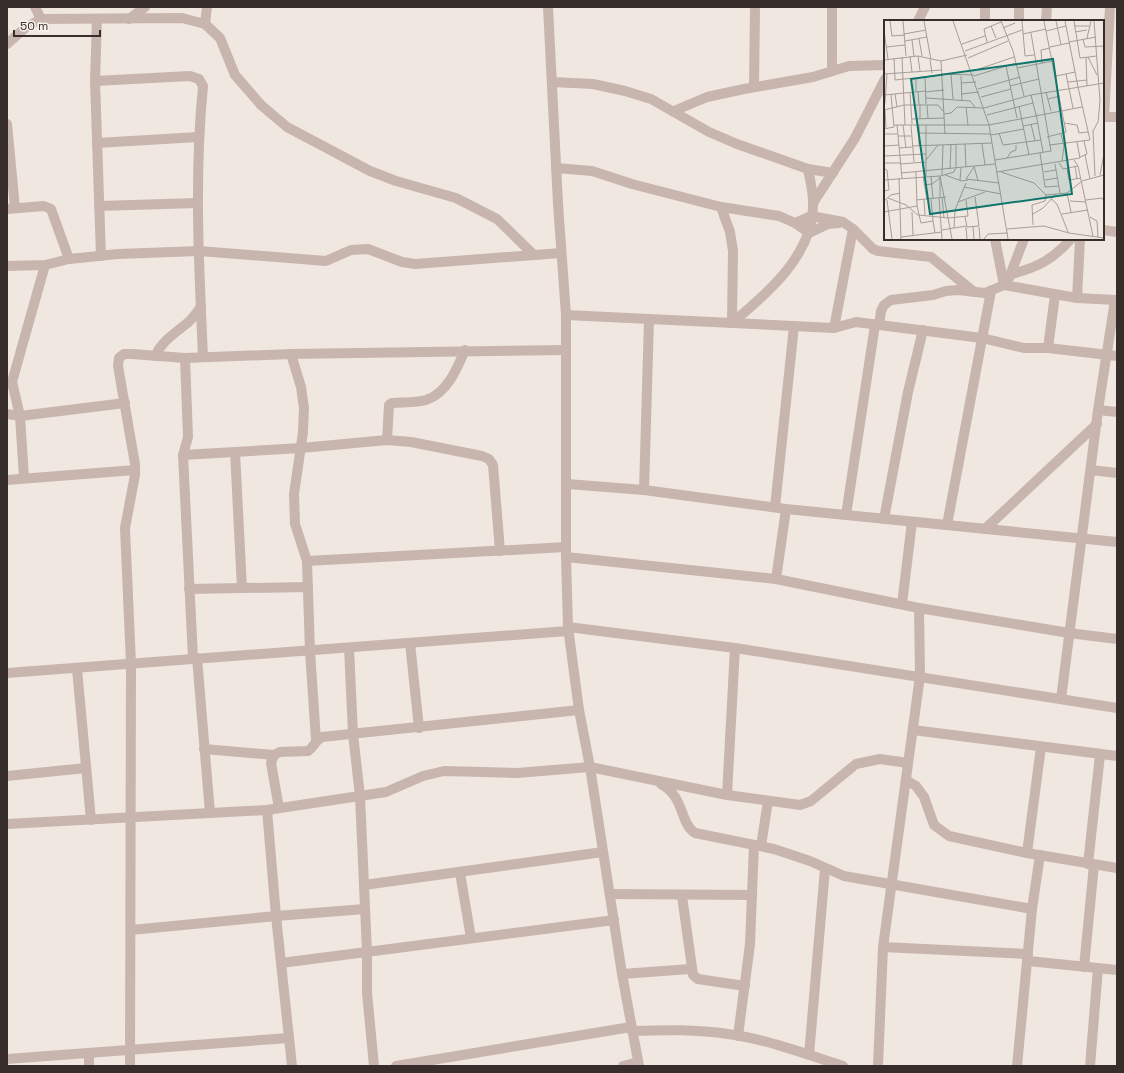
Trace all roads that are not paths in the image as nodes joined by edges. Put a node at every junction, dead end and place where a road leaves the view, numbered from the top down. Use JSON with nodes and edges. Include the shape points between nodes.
{"nodes":[{"id":1,"x":35,"y":7,"type":"edge"},
{"id":2,"x":145,"y":7,"type":"edge"},
{"id":3,"x":207,"y":7,"type":"edge"},
{"id":4,"x":548,"y":7,"type":"edge"},
{"id":5,"x":755,"y":7,"type":"edge"},
{"id":6,"x":832,"y":7,"type":"edge"},
{"id":7,"x":925,"y":7,"type":"edge"},
{"id":8,"x":985,"y":7,"type":"edge"},
{"id":9,"x":1019,"y":7,"type":"edge"},
{"id":10,"x":1047,"y":7,"type":"edge"},
{"id":11,"x":1110,"y":7,"type":"edge"},
{"id":12,"x":41,"y":19,"type":"junction"},
{"id":13,"x":97,"y":19,"type":"junction"},
{"id":14,"x":128,"y":19,"type":"junction"},
{"id":15,"x":918,"y":20,"type":"edge"},
{"id":16,"x":985,"y":20,"type":"edge"},
{"id":17,"x":1019,"y":20,"type":"edge"},
{"id":18,"x":1046,"y":20,"type":"edge"},
{"id":19,"x":205,"y":24,"type":"junction"},
{"id":20,"x":7,"y":44,"type":"edge"},
{"id":21,"x":884,"y":65,"type":"edge"},
{"id":22,"x":832,"y":71,"type":"junction"},
{"id":23,"x":96,"y":81,"type":"junction"},
{"id":24,"x":884,"y":81,"type":"edge"},
{"id":25,"x":552,"y":82,"type":"junction"},
{"id":26,"x":754,"y":87,"type":"junction"},
{"id":27,"x":674,"y":111,"type":"junction"},
{"id":28,"x":1104,"y":117,"type":"edge"},
{"id":29,"x":1117,"y":117,"type":"edge"},
{"id":30,"x":7,"y":124,"type":"edge"},
{"id":31,"x":198,"y":137,"type":"junction"},
{"id":32,"x":98,"y":143,"type":"junction"},
{"id":33,"x":556,"y":168,"type":"junction"},
{"id":34,"x":808,"y":169,"type":"junction"},
{"id":35,"x":833,"y":172,"type":"junction"},
{"id":36,"x":197,"y":203,"type":"junction"},
{"id":37,"x":813,"y":203,"type":"junction"},
{"id":38,"x":100,"y":206,"type":"junction"},
{"id":39,"x":721,"y":207,"type":"junction"},
{"id":40,"x":11,"y":209,"type":"edge"},
{"id":41,"x":811,"y":216,"type":"junction"},
{"id":42,"x":843,"y":222,"type":"junction"},
{"id":43,"x":794,"y":223,"type":"junction"},
{"id":44,"x":853,"y":229,"type":"junction"},
{"id":45,"x":1104,"y":230,"type":"edge"},
{"id":46,"x":1117,"y":232,"type":"edge"},
{"id":47,"x":809,"y":233,"type":"junction"},
{"id":48,"x":995,"y":240,"type":"edge"},
{"id":49,"x":1024,"y":240,"type":"edge"},
{"id":50,"x":1070,"y":240,"type":"edge"},
{"id":51,"x":1080,"y":240,"type":"edge"},
{"id":52,"x":199,"y":251,"type":"junction"},
{"id":53,"x":561,"y":253,"type":"junction"},
{"id":54,"x":534,"y":255,"type":"junction"},
{"id":55,"x":101,"y":256,"type":"junction"},
{"id":56,"x":69,"y":259,"type":"junction"},
{"id":57,"x":45,"y":265,"type":"junction"},
{"id":58,"x":7,"y":266,"type":"edge"},
{"id":59,"x":1012,"y":274,"type":"junction"},
{"id":60,"x":1004,"y":285,"type":"junction"},
{"id":61,"x":991,"y":291,"type":"junction"},
{"id":62,"x":974,"y":292,"type":"junction"},
{"id":63,"x":1055,"y":295,"type":"junction"},
{"id":64,"x":1077,"y":298,"type":"junction"},
{"id":65,"x":1116,"y":300,"type":"edge"},
{"id":66,"x":201,"y":307,"type":"junction"},
{"id":67,"x":566,"y":315,"type":"junction"},
{"id":68,"x":649,"y":319,"type":"junction"},
{"id":69,"x":732,"y":323,"type":"junction"},
{"id":70,"x":877,"y":325,"type":"junction"},
{"id":71,"x":794,"y":326,"type":"junction"},
{"id":72,"x":834,"y":328,"type":"junction"},
{"id":73,"x":923,"y":330,"type":"junction"},
{"id":74,"x":982,"y":338,"type":"junction"},
{"id":75,"x":1048,"y":348,"type":"junction"},
{"id":76,"x":464,"y":350,"type":"junction"},
{"id":77,"x":566,"y":350,"type":"junction"},
{"id":78,"x":291,"y":354,"type":"junction"},
{"id":79,"x":1106,"y":355,"type":"junction"},
{"id":80,"x":155,"y":356,"type":"junction"},
{"id":81,"x":1117,"y":356,"type":"edge"},
{"id":82,"x":203,"y":357,"type":"junction"},
{"id":83,"x":185,"y":358,"type":"junction"},
{"id":84,"x":125,"y":403,"type":"junction"},
{"id":85,"x":1098,"y":410,"type":"junction"},
{"id":86,"x":1117,"y":412,"type":"edge"},
{"id":87,"x":7,"y":414,"type":"edge"},
{"id":88,"x":20,"y":416,"type":"junction"},
{"id":89,"x":1097,"y":424,"type":"junction"},
{"id":90,"x":388,"y":440,"type":"junction"},
{"id":91,"x":301,"y":448,"type":"junction"},
{"id":92,"x":235,"y":452,"type":"junction"},
{"id":93,"x":182,"y":455,"type":"junction"},
{"id":94,"x":135,"y":470,"type":"junction"},
{"id":95,"x":1091,"y":470,"type":"junction"},
{"id":96,"x":1117,"y":473,"type":"edge"},
{"id":97,"x":24,"y":478,"type":"junction"},
{"id":98,"x":7,"y":480,"type":"edge"},
{"id":99,"x":567,"y":484,"type":"junction"},
{"id":100,"x":644,"y":490,"type":"junction"},
{"id":101,"x":775,"y":507,"type":"junction"},
{"id":102,"x":786,"y":509,"type":"junction"},
{"id":103,"x":846,"y":515,"type":"junction"},
{"id":104,"x":884,"y":519,"type":"junction"},
{"id":105,"x":912,"y":522,"type":"junction"},
{"id":106,"x":947,"y":525,"type":"junction"},
{"id":107,"x":985,"y":529,"type":"junction"},
{"id":108,"x":1081,"y":539,"type":"junction"},
{"id":109,"x":1117,"y":542,"type":"edge"},
{"id":110,"x":500,"y":551,"type":"junction"},
{"id":111,"x":566,"y":552,"type":"junction"},
{"id":112,"x":307,"y":561,"type":"junction"},
{"id":113,"x":776,"y":579,"type":"junction"},
{"id":114,"x":308,"y":587,"type":"junction"},
{"id":115,"x":242,"y":588,"type":"junction"},
{"id":116,"x":189,"y":589,"type":"junction"},
{"id":117,"x":902,"y":604,"type":"junction"},
{"id":118,"x":919,"y":608,"type":"junction"},
{"id":119,"x":568,"y":629,"type":"junction"},
{"id":120,"x":1069,"y":633,"type":"junction"},
{"id":121,"x":1117,"y":639,"type":"edge"},
{"id":122,"x":410,"y":643,"type":"junction"},
{"id":123,"x":349,"y":648,"type":"junction"},
{"id":124,"x":735,"y":648,"type":"junction"},
{"id":125,"x":310,"y":651,"type":"junction"},
{"id":126,"x":195,"y":658,"type":"junction"},
{"id":127,"x":131,"y":664,"type":"junction"},
{"id":128,"x":77,"y":669,"type":"junction"},
{"id":129,"x":7,"y":673,"type":"edge"},
{"id":130,"x":920,"y":676,"type":"junction"},
{"id":131,"x":1061,"y":699,"type":"junction"},
{"id":132,"x":1117,"y":708,"type":"edge"},
{"id":133,"x":579,"y":710,"type":"junction"},
{"id":134,"x":419,"y":728,"type":"junction"},
{"id":135,"x":913,"y":730,"type":"junction"},
{"id":136,"x":353,"y":734,"type":"junction"},
{"id":137,"x":316,"y":740,"type":"junction"},
{"id":138,"x":1041,"y":747,"type":"junction"},
{"id":139,"x":204,"y":749,"type":"junction"},
{"id":140,"x":274,"y":755,"type":"junction"},
{"id":141,"x":1100,"y":755,"type":"junction"},
{"id":142,"x":1117,"y":756,"type":"edge"},
{"id":143,"x":908,"y":763,"type":"junction"},
{"id":144,"x":590,"y":767,"type":"junction"},
{"id":145,"x":86,"y":768,"type":"junction"},
{"id":146,"x":7,"y":776,"type":"edge"},
{"id":147,"x":654,"y":780,"type":"junction"},
{"id":148,"x":906,"y":780,"type":"junction"},
{"id":149,"x":727,"y":795,"type":"junction"},
{"id":150,"x":360,"y":796,"type":"junction"},
{"id":151,"x":768,"y":801,"type":"junction"},
{"id":152,"x":279,"y":808,"type":"junction"},
{"id":153,"x":267,"y":810,"type":"junction"},
{"id":154,"x":210,"y":813,"type":"junction"},
{"id":155,"x":132,"y":818,"type":"junction"},
{"id":156,"x":91,"y":820,"type":"junction"},
{"id":157,"x":7,"y":824,"type":"edge"},
{"id":158,"x":758,"y":846,"type":"junction"},
{"id":159,"x":603,"y":852,"type":"junction"},
{"id":160,"x":1027,"y":853,"type":"junction"},
{"id":161,"x":1040,"y":855,"type":"junction"},
{"id":162,"x":1091,"y":865,"type":"junction"},
{"id":163,"x":1117,"y":868,"type":"edge"},
{"id":164,"x":825,"y":869,"type":"junction"},
{"id":165,"x":460,"y":873,"type":"junction"},
{"id":166,"x":364,"y":885,"type":"junction"},
{"id":167,"x":892,"y":885,"type":"junction"},
{"id":168,"x":610,"y":894,"type":"junction"},
{"id":169,"x":752,"y":895,"type":"junction"},
{"id":170,"x":682,"y":896,"type":"junction"},
{"id":171,"x":365,"y":909,"type":"junction"},
{"id":172,"x":1032,"y":909,"type":"junction"},
{"id":173,"x":276,"y":916,"type":"junction"},
{"id":174,"x":614,"y":920,"type":"junction"},
{"id":175,"x":131,"y":930,"type":"junction"},
{"id":176,"x":471,"y":938,"type":"junction"},
{"id":177,"x":883,"y":947,"type":"junction"},
{"id":178,"x":367,"y":952,"type":"junction"},
{"id":179,"x":1028,"y":957,"type":"junction"},
{"id":180,"x":281,"y":963,"type":"junction"},
{"id":181,"x":1084,"y":966,"type":"junction"},
{"id":182,"x":1098,"y":968,"type":"junction"},
{"id":183,"x":690,"y":969,"type":"junction"},
{"id":184,"x":1117,"y":970,"type":"edge"},
{"id":185,"x":622,"y":974,"type":"junction"},
{"id":186,"x":745,"y":986,"type":"junction"},
{"id":187,"x":632,"y":1029,"type":"junction"},
{"id":188,"x":738,"y":1036,"type":"junction"},
{"id":189,"x":289,"y":1038,"type":"junction"},
{"id":190,"x":129,"y":1050,"type":"junction"},
{"id":191,"x":89,"y":1053,"type":"junction"},
{"id":192,"x":808,"y":1055,"type":"junction"},
{"id":193,"x":7,"y":1059,"type":"edge"},
{"id":194,"x":639,"y":1064,"type":"edge"},
{"id":195,"x":89,"y":1066,"type":"edge"},
{"id":196,"x":130,"y":1066,"type":"edge"},
{"id":197,"x":292,"y":1066,"type":"edge"},
{"id":198,"x":374,"y":1066,"type":"edge"},
{"id":199,"x":396,"y":1066,"type":"edge"},
{"id":200,"x":623,"y":1066,"type":"edge"},
{"id":201,"x":843,"y":1066,"type":"edge"},
{"id":202,"x":878,"y":1066,"type":"edge"},
{"id":203,"x":1017,"y":1066,"type":"edge"},
{"id":204,"x":1090,"y":1066,"type":"edge"}],
"edges":[{"from":1,"to":12,"type":"street"},
{"from":2,"to":14,"type":"street"},
{"from":3,"to":19,"type":"street"},
{"from":4,"to":25,"type":"street"},
{"from":5,"to":26,"type":"street"},
{"from":6,"to":22,"type":"street"},
{"from":7,"to":15,"type":"street"},
{"from":8,"to":16,"type":"street"},
{"from":9,"to":17,"type":"street"},
{"from":10,"to":18,"type":"street"},
{"from":11,"to":28,"type":"street"},
{"from":12,"to":13,"type":"street"},
{"from":12,"to":20,"type":"street","via":[[25,28]]},
{"from":13,"to":14,"type":"street"},
{"from":13,"to":23,"type":"street"},
{"from":14,"to":19,"type":"street","via":[[182,18]]},
{"from":19,"to":54,"type":"street","via":[[220,38],[235,75],[261,106],[287,127],[370,171],[456,198],[497,219]]},
{"from":21,"to":22,"type":"street","via":[[849,66]]},
{"from":22,"to":26,"type":"street","via":[[813,77]]},
{"from":23,"to":31,"type":"street","via":[[190,76],[199,79],[204,86]]},
{"from":23,"to":32,"type":"street"},
{"from":24,"to":35,"type":"street","via":[[855,138]]},
{"from":25,"to":27,"type":"street","via":[[593,84],[625,91],[651,99]]},
{"from":25,"to":33,"type":"street"},
{"from":26,"to":27,"type":"street","via":[[707,97]]},
{"from":27,"to":34,"type":"street","via":[[709,132]]},
{"from":28,"to":29,"type":"street"},
{"from":30,"to":40,"type":"street"},
{"from":31,"to":32,"type":"street"},
{"from":31,"to":36,"type":"street"},
{"from":32,"to":38,"type":"street"},
{"from":33,"to":39,"type":"street","via":[[592,171]]},
{"from":33,"to":53,"type":"street"},
{"from":34,"to":35,"type":"street"},
{"from":34,"to":37,"type":"street"},
{"from":35,"to":37,"type":"street"},
{"from":36,"to":38,"type":"street"},
{"from":36,"to":52,"type":"street"},
{"from":37,"to":41,"type":"street"},
{"from":38,"to":55,"type":"street"},
{"from":39,"to":43,"type":"street","via":[[778,216]]},
{"from":39,"to":69,"type":"street","via":[[734,251]]},
{"from":40,"to":56,"type":"street","via":[[44,206],[51,209]]},
{"from":41,"to":42,"type":"street"},
{"from":41,"to":43,"type":"street"},
{"from":41,"to":47,"type":"street"},
{"from":42,"to":44,"type":"street"},
{"from":42,"to":47,"type":"street","via":[[828,224]]},
{"from":43,"to":47,"type":"street"},
{"from":44,"to":62,"type":"street","via":[[878,251],[931,257]]},
{"from":44,"to":72,"type":"street"},
{"from":45,"to":46,"type":"street"},
{"from":47,"to":69,"type":"street","via":[[800,251],[766,295]]},
{"from":48,"to":60,"type":"street"},
{"from":49,"to":59,"type":"street"},
{"from":50,"to":59,"type":"street","via":[[1047,261],[1032,269]]},
{"from":51,"to":64,"type":"street"},
{"from":52,"to":54,"type":"street","via":[[326,261],[351,250],[368,249],[402,262],[415,264]]},
{"from":52,"to":55,"type":"street"},
{"from":52,"to":66,"type":"street"},
{"from":53,"to":54,"type":"street"},
{"from":53,"to":67,"type":"street"},
{"from":55,"to":56,"type":"street"},
{"from":56,"to":57,"type":"street"},
{"from":57,"to":58,"type":"street"},
{"from":57,"to":88,"type":"street","via":[[12,382]]},
{"from":59,"to":60,"type":"street"},
{"from":60,"to":61,"type":"street"},
{"from":60,"to":63,"type":"street"},
{"from":61,"to":62,"type":"street"},
{"from":61,"to":74,"type":"street"},
{"from":62,"to":70,"type":"street","via":[[946,291],[891,300],[880,311]]},
{"from":63,"to":64,"type":"street"},
{"from":63,"to":75,"type":"street"},
{"from":64,"to":65,"type":"street"},
{"from":65,"to":79,"type":"street"},
{"from":66,"to":80,"type":"street","via":[[187,323],[159,346]]},
{"from":66,"to":82,"type":"street"},
{"from":67,"to":68,"type":"street"},
{"from":67,"to":77,"type":"street"},
{"from":68,"to":69,"type":"street"},
{"from":68,"to":100,"type":"street"},
{"from":69,"to":71,"type":"street"},
{"from":70,"to":72,"type":"street","via":[[856,322]]},
{"from":70,"to":73,"type":"street"},
{"from":70,"to":103,"type":"street"},
{"from":71,"to":72,"type":"street"},
{"from":71,"to":101,"type":"street"},
{"from":73,"to":74,"type":"street"},
{"from":73,"to":104,"type":"street","via":[[908,392]]},
{"from":74,"to":75,"type":"street","via":[[1024,348]]},
{"from":74,"to":106,"type":"street"},
{"from":75,"to":79,"type":"street"},
{"from":76,"to":77,"type":"street"},
{"from":76,"to":78,"type":"street"},
{"from":76,"to":90,"type":"street","via":[[456,372],[434,396],[425,400],[389,405]]},
{"from":77,"to":99,"type":"street"},
{"from":78,"to":82,"type":"street"},
{"from":78,"to":91,"type":"street","via":[[304,408]]},
{"from":79,"to":81,"type":"street"},
{"from":79,"to":85,"type":"street"},
{"from":80,"to":83,"type":"street"},
{"from":80,"to":84,"type":"street","via":[[124,354],[119,358],[118,366]]},
{"from":82,"to":83,"type":"street"},
{"from":83,"to":93,"type":"street","via":[[188,437]]},
{"from":84,"to":88,"type":"street"},
{"from":84,"to":94,"type":"street"},
{"from":85,"to":86,"type":"street"},
{"from":85,"to":89,"type":"street"},
{"from":87,"to":88,"type":"street"},
{"from":88,"to":97,"type":"street"},
{"from":89,"to":95,"type":"street"},
{"from":89,"to":107,"type":"street"},
{"from":90,"to":91,"type":"street"},
{"from":90,"to":110,"type":"street","via":[[453,449],[489,459],[493,465]]},
{"from":91,"to":92,"type":"street"},
{"from":91,"to":112,"type":"street","via":[[295,476],[294,511],[295,524]]},
{"from":92,"to":93,"type":"street"},
{"from":92,"to":115,"type":"street"},
{"from":93,"to":116,"type":"street"},
{"from":94,"to":97,"type":"street"},
{"from":94,"to":127,"type":"street","via":[[125,528]]},
{"from":95,"to":96,"type":"street"},
{"from":95,"to":108,"type":"street"},
{"from":97,"to":98,"type":"street"},
{"from":99,"to":100,"type":"street"},
{"from":99,"to":111,"type":"street"},
{"from":100,"to":101,"type":"street"},
{"from":101,"to":102,"type":"street"},
{"from":102,"to":103,"type":"street"},
{"from":102,"to":113,"type":"street"},
{"from":103,"to":104,"type":"street"},
{"from":104,"to":105,"type":"street"},
{"from":105,"to":106,"type":"street"},
{"from":105,"to":117,"type":"street"},
{"from":106,"to":107,"type":"street"},
{"from":107,"to":108,"type":"street"},
{"from":108,"to":109,"type":"street"},
{"from":108,"to":120,"type":"street"},
{"from":110,"to":111,"type":"street"},
{"from":110,"to":112,"type":"street"},
{"from":111,"to":113,"type":"street"},
{"from":111,"to":119,"type":"street"},
{"from":112,"to":114,"type":"street"},
{"from":113,"to":117,"type":"street"},
{"from":114,"to":115,"type":"street"},
{"from":114,"to":125,"type":"street"},
{"from":115,"to":116,"type":"street"},
{"from":116,"to":126,"type":"street"},
{"from":117,"to":118,"type":"street"},
{"from":118,"to":120,"type":"street"},
{"from":118,"to":130,"type":"street"},
{"from":119,"to":122,"type":"street"},
{"from":119,"to":124,"type":"street"},
{"from":119,"to":133,"type":"street"},
{"from":120,"to":121,"type":"street"},
{"from":120,"to":131,"type":"street"},
{"from":122,"to":123,"type":"street"},
{"from":122,"to":134,"type":"street"},
{"from":123,"to":125,"type":"street"},
{"from":123,"to":136,"type":"street"},
{"from":124,"to":130,"type":"street"},
{"from":124,"to":149,"type":"street"},
{"from":125,"to":126,"type":"street"},
{"from":125,"to":137,"type":"street"},
{"from":126,"to":127,"type":"street"},
{"from":126,"to":139,"type":"street"},
{"from":127,"to":128,"type":"street"},
{"from":127,"to":155,"type":"street"},
{"from":128,"to":129,"type":"street"},
{"from":128,"to":145,"type":"street"},
{"from":130,"to":131,"type":"street"},
{"from":130,"to":135,"type":"street"},
{"from":131,"to":132,"type":"street"},
{"from":133,"to":134,"type":"street"},
{"from":133,"to":144,"type":"street"},
{"from":134,"to":136,"type":"street"},
{"from":135,"to":138,"type":"street"},
{"from":135,"to":143,"type":"street"},
{"from":136,"to":137,"type":"street","via":[[322,737]]},
{"from":136,"to":150,"type":"street"},
{"from":137,"to":140,"type":"street","via":[[308,750],[280,752]]},
{"from":138,"to":141,"type":"street"},
{"from":138,"to":160,"type":"street"},
{"from":139,"to":140,"type":"street"},
{"from":139,"to":154,"type":"street"},
{"from":140,"to":152,"type":"street","via":[[271,763]]},
{"from":141,"to":142,"type":"street"},
{"from":141,"to":162,"type":"street"},
{"from":143,"to":148,"type":"street"},
{"from":143,"to":151,"type":"street","via":[[872,759],[856,764],[806,804],[792,805]]},
{"from":144,"to":147,"type":"street"},
{"from":144,"to":150,"type":"street","via":[[518,773],[444,771],[423,776],[386,792]]},
{"from":144,"to":159,"type":"street"},
{"from":145,"to":146,"type":"street"},
{"from":145,"to":156,"type":"street"},
{"from":147,"to":149,"type":"street"},
{"from":147,"to":158,"type":"street","via":[[672,791],[689,829],[695,833]]},
{"from":148,"to":160,"type":"street","via":[[916,786],[924,797],[934,825],[940,831],[949,836]]},
{"from":148,"to":167,"type":"street"},
{"from":149,"to":151,"type":"street"},
{"from":150,"to":152,"type":"street"},
{"from":150,"to":166,"type":"street"},
{"from":151,"to":158,"type":"street"},
{"from":152,"to":153,"type":"street"},
{"from":153,"to":154,"type":"street"},
{"from":153,"to":173,"type":"street"},
{"from":154,"to":155,"type":"street"},
{"from":155,"to":156,"type":"street"},
{"from":155,"to":175,"type":"street"},
{"from":156,"to":157,"type":"street"},
{"from":158,"to":164,"type":"street","via":[[810,861]]},
{"from":158,"to":169,"type":"street"},
{"from":159,"to":165,"type":"street"},
{"from":159,"to":168,"type":"street"},
{"from":160,"to":161,"type":"street"},
{"from":161,"to":162,"type":"street"},
{"from":161,"to":172,"type":"street"},
{"from":162,"to":163,"type":"street"},
{"from":162,"to":181,"type":"street"},
{"from":164,"to":167,"type":"street","via":[[844,876]]},
{"from":164,"to":192,"type":"street"},
{"from":165,"to":166,"type":"street"},
{"from":165,"to":176,"type":"street"},
{"from":166,"to":171,"type":"street"},
{"from":167,"to":172,"type":"street"},
{"from":167,"to":177,"type":"street"},
{"from":168,"to":170,"type":"street"},
{"from":168,"to":174,"type":"street"},
{"from":169,"to":170,"type":"street"},
{"from":169,"to":186,"type":"street"},
{"from":170,"to":183,"type":"street"},
{"from":171,"to":173,"type":"street"},
{"from":171,"to":178,"type":"street"},
{"from":172,"to":179,"type":"street"},
{"from":173,"to":175,"type":"street"},
{"from":173,"to":180,"type":"street"},
{"from":174,"to":176,"type":"street"},
{"from":174,"to":185,"type":"street"},
{"from":175,"to":190,"type":"street"},
{"from":176,"to":178,"type":"street"},
{"from":177,"to":179,"type":"street"},
{"from":177,"to":202,"type":"street"},
{"from":178,"to":180,"type":"street"},
{"from":178,"to":198,"type":"street","via":[[367,993]]},
{"from":179,"to":181,"type":"street"},
{"from":179,"to":203,"type":"street"},
{"from":180,"to":189,"type":"street"},
{"from":181,"to":182,"type":"street"},
{"from":182,"to":184,"type":"street"},
{"from":182,"to":204,"type":"street"},
{"from":183,"to":185,"type":"street"},
{"from":183,"to":186,"type":"street","via":[[693,976],[698,979]]},
{"from":185,"to":187,"type":"street"},
{"from":186,"to":188,"type":"street"},
{"from":187,"to":188,"type":"street","via":[[679,1030]]},
{"from":187,"to":194,"type":"street"},
{"from":187,"to":199,"type":"street"},
{"from":188,"to":192,"type":"street"},
{"from":189,"to":190,"type":"street"},
{"from":189,"to":197,"type":"street"},
{"from":190,"to":191,"type":"street"},
{"from":190,"to":196,"type":"street"},
{"from":191,"to":193,"type":"street"},
{"from":191,"to":195,"type":"street"},
{"from":192,"to":201,"type":"street"},
{"from":194,"to":200,"type":"street"}]}
